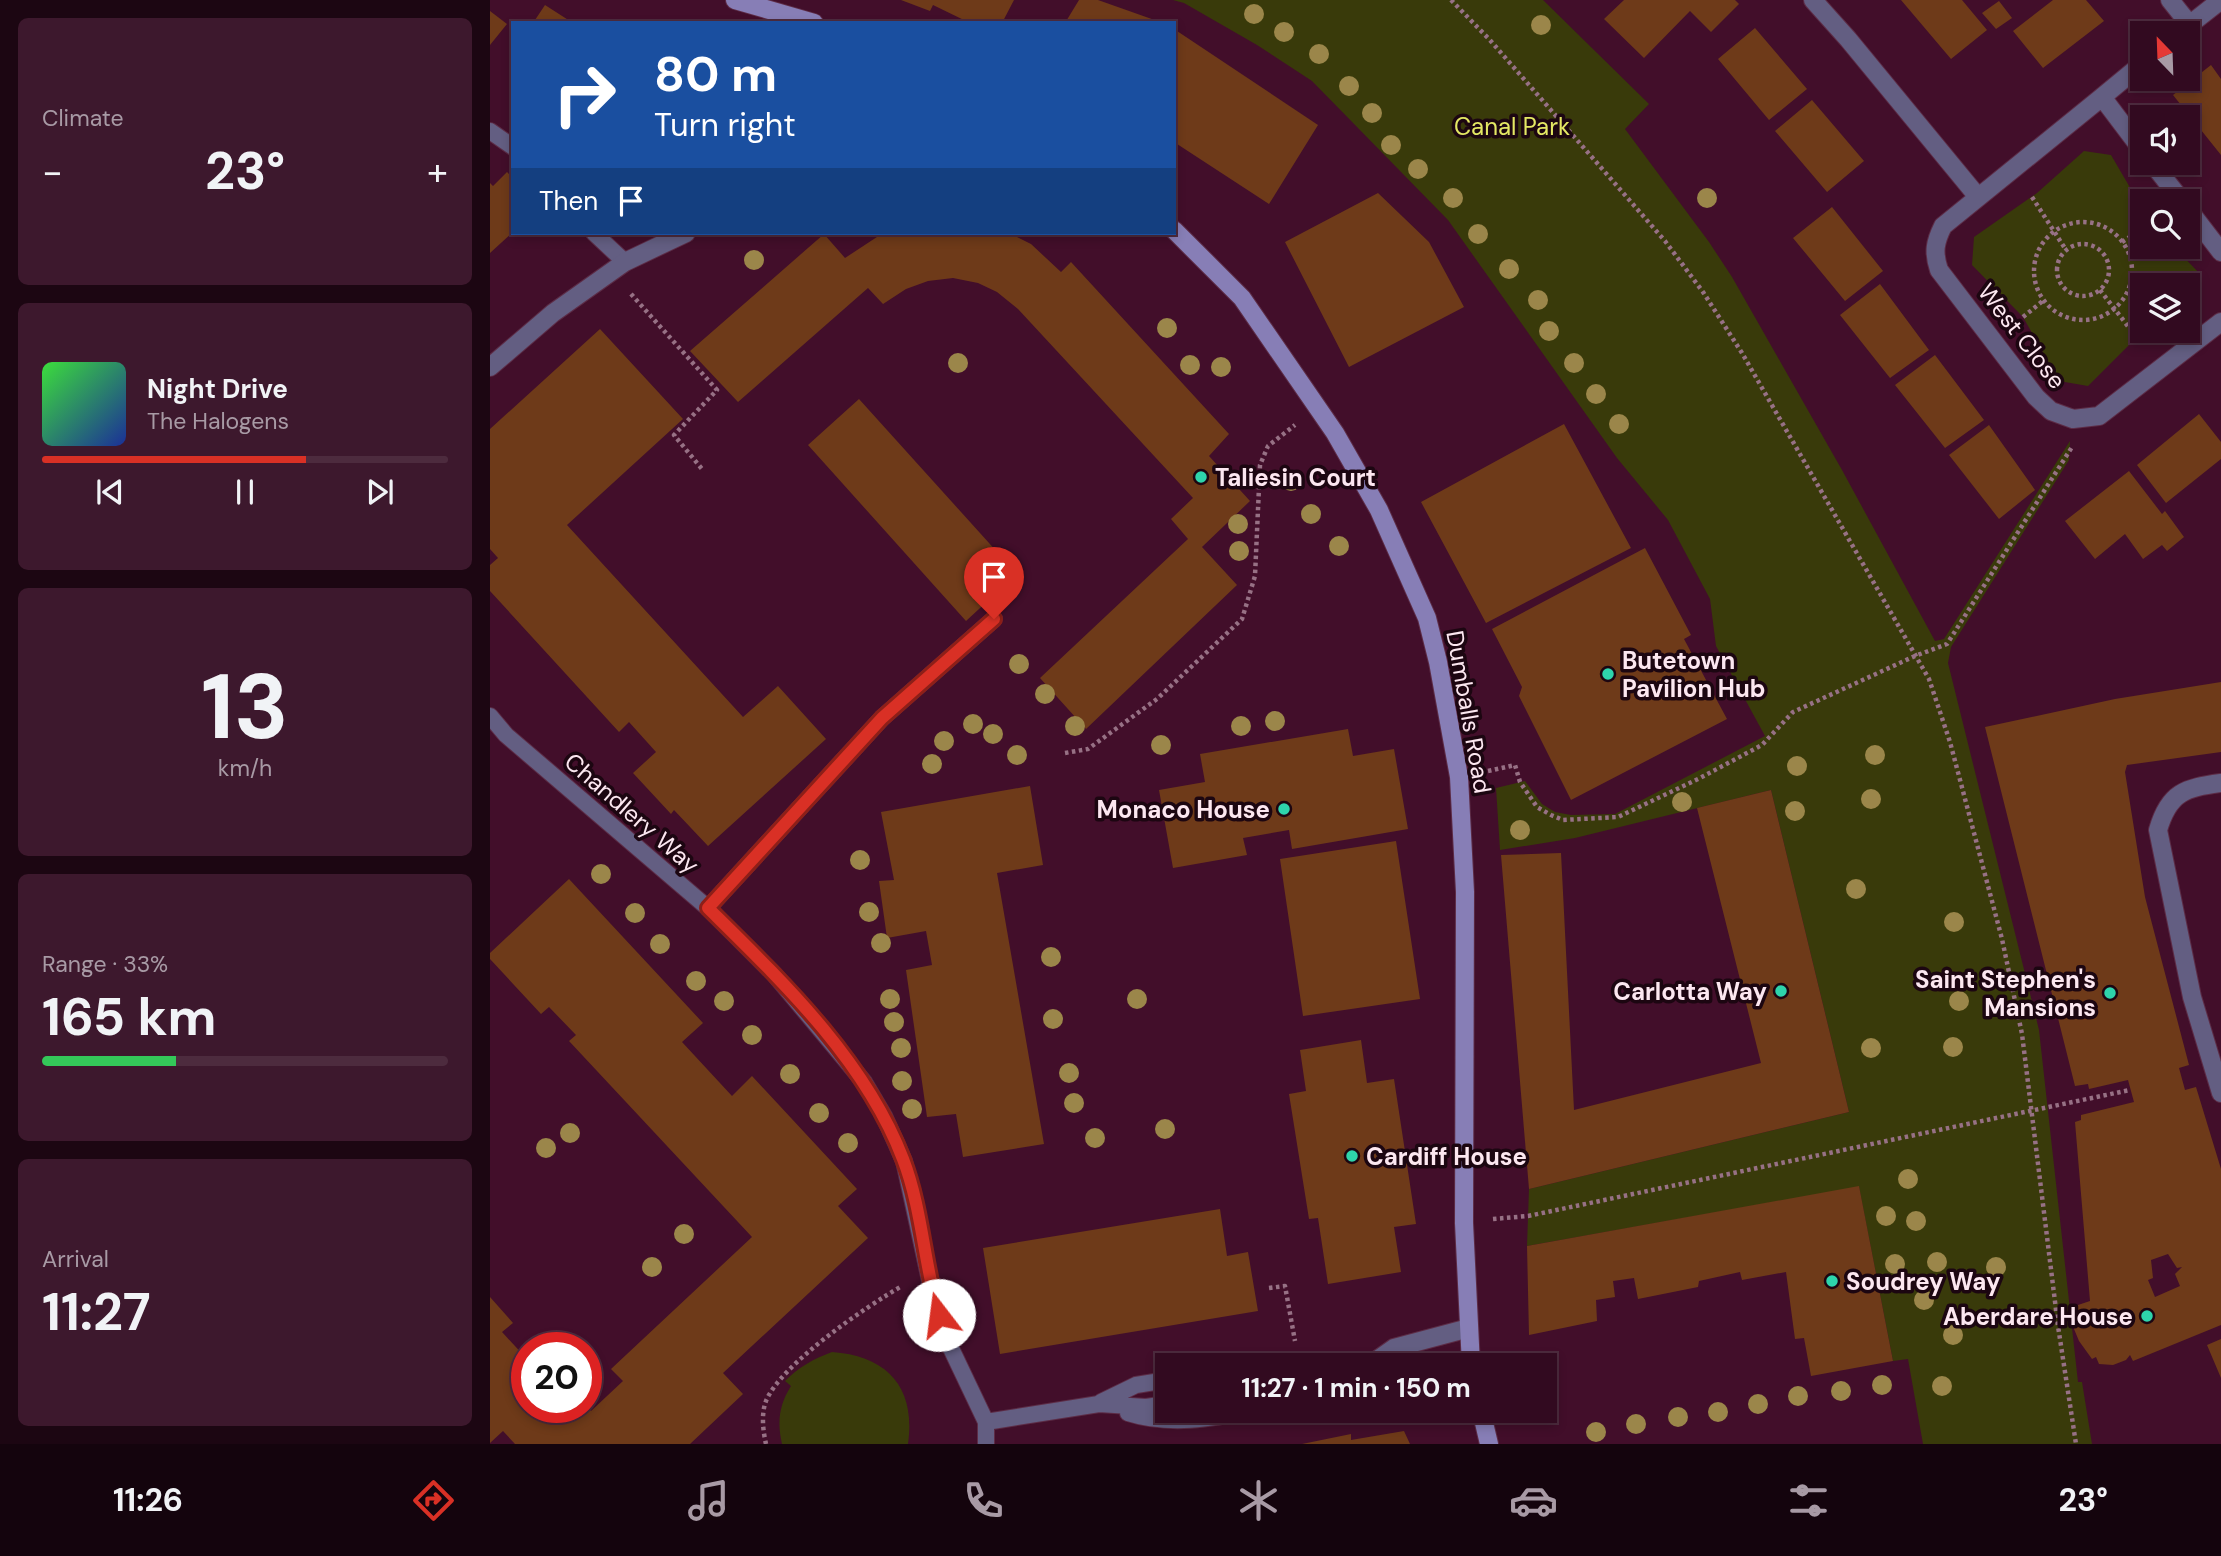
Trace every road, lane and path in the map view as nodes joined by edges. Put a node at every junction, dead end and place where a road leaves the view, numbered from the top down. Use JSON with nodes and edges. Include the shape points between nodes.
{"nodes":[{"id":1,"x":735,"y":0,"type":"edge"},
{"id":2,"x":1451,"y":0,"type":"edge"},
{"id":3,"x":1813,"y":0,"type":"edge"},
{"id":4,"x":2170,"y":0,"type":"edge"},
{"id":5,"x":2221,"y":0,"type":"edge"},
{"id":6,"x":807,"y":21,"type":"edge"},
{"id":7,"x":2180,"y":21,"type":"edge"},
{"id":8,"x":2194,"y":21,"type":"edge"},
{"id":9,"x":2130,"y":74,"type":"edge"},
{"id":10,"x":2102,"y":97,"type":"junction"},
{"id":11,"x":490,"y":131,"type":"edge"},
{"id":12,"x":2130,"y":133,"type":"edge"},
{"id":13,"x":511,"y":146,"type":"edge"},
{"id":14,"x":2161,"y":175,"type":"edge"},
{"id":15,"x":2173,"y":189,"type":"edge"},
{"id":16,"x":1978,"y":197,"type":"junction"},
{"id":17,"x":2032,"y":197,"type":"dead end"},
{"id":18,"x":2200,"y":225,"type":"edge"},
{"id":19,"x":2054,"y":231,"type":"junction"},
{"id":20,"x":1176,"y":232,"type":"edge"},
{"id":21,"x":595,"y":235,"type":"edge"},
{"id":22,"x":682,"y":235,"type":"edge"},
{"id":23,"x":2130,"y":237,"type":"edge"},
{"id":24,"x":2122,"y":242,"type":"junction"},
{"id":25,"x":2066,"y":250,"type":"junction"},
{"id":26,"x":2221,"y":252,"type":"edge"},
{"id":27,"x":618,"y":267,"type":"junction"},
{"id":28,"x":2100,"y":290,"type":"junction"},
{"id":29,"x":2044,"y":300,"type":"junction"},
{"id":30,"x":2115,"y":309,"type":"junction"},
{"id":31,"x":2023,"y":317,"type":"dead end"},
{"id":32,"x":2221,"y":322,"type":"edge"},
{"id":33,"x":2130,"y":329,"type":"edge"},
{"id":34,"x":490,"y":367,"type":"edge"},
{"id":35,"x":1318,"y":408,"type":"junction"},
{"id":36,"x":2073,"y":419,"type":"junction"},
{"id":37,"x":702,"y":469,"type":"dead end"},
{"id":38,"x":994,"y":619,"type":"dead end"},
{"id":39,"x":1915,"y":656,"type":"junction"},
{"id":40,"x":490,"y":716,"type":"edge"},
{"id":41,"x":1065,"y":753,"type":"dead end"},
{"id":42,"x":1460,"y":777,"type":"junction"},
{"id":43,"x":2221,"y":783,"type":"edge"},
{"id":44,"x":708,"y":908,"type":"junction"},
{"id":45,"x":2130,"y":1090,"type":"dead end"},
{"id":46,"x":2221,"y":1093,"type":"edge"},
{"id":47,"x":2032,"y":1111,"type":"junction"},
{"id":48,"x":1464,"y":1223,"type":"junction"},
{"id":49,"x":929,"y":1276,"type":"junction"},
{"id":50,"x":1269,"y":1288,"type":"dead end"},
{"id":51,"x":1469,"y":1328,"type":"junction"},
{"id":52,"x":1296,"y":1346,"type":"dead end"},
{"id":53,"x":1387,"y":1353,"type":"edge"},
{"id":54,"x":1470,"y":1353,"type":"edge"},
{"id":55,"x":1155,"y":1382,"type":"edge"},
{"id":56,"x":1099,"y":1404,"type":"junction"},
{"id":57,"x":1155,"y":1406,"type":"edge"},
{"id":58,"x":1155,"y":1419,"type":"edge"},
{"id":59,"x":986,"y":1422,"type":"junction"},
{"id":60,"x":1484,"y":1423,"type":"edge"},
{"id":61,"x":766,"y":1444,"type":"edge"},
{"id":62,"x":986,"y":1444,"type":"edge"},
{"id":63,"x":1489,"y":1444,"type":"edge"},
{"id":64,"x":2076,"y":1444,"type":"edge"}],
"edges":[{"from":1,"to":6,"type":"street"},
{"from":2,"to":39,"type":"path","via":[[1665,241],[1703,292]]},
{"from":3,"to":16,"type":"street"},
{"from":4,"to":7,"type":"street"},
{"from":5,"to":8,"type":"street"},
{"from":9,"to":10,"type":"street","name":"West Close"},
{"from":10,"to":12,"type":"street"},
{"from":10,"to":16,"type":"street","name":"West Close"},
{"from":11,"to":13,"type":"lane"},
{"from":14,"to":15,"type":"street"},
{"from":16,"to":36,"type":"street","name":"West Close","via":[[1943,226],[1934,255],[1939,270],[2036,397],[2051,411]]},
{"from":17,"to":19,"type":"path"},
{"from":18,"to":26,"type":"street"},
{"from":19,"to":24,"type":"path","via":[[2074,222],[2096,223]]},
{"from":19,"to":25,"type":"path"},
{"from":19,"to":29,"type":"path","via":[[2039,248],[2033,270]]},
{"from":20,"to":35,"type":"street","name":"Dumballs Road","via":[[1242,298]]},
{"from":21,"to":27,"type":"lane"},
{"from":22,"to":27,"type":"street"},
{"from":23,"to":24,"type":"path"},
{"from":24,"to":30,"type":"path","via":[[2133,271],[2128,292]]},
{"from":25,"to":28,"type":"path","via":[[2079,244],[2104,254],[2108,280]]},
{"from":25,"to":28,"type":"path","via":[[2058,262],[2057,276],[2063,288],[2088,296]]},
{"from":27,"to":34,"type":"street","via":[[553,313]]},
{"from":27,"to":37,"type":"path","via":[[717,390],[674,435]]},
{"from":28,"to":30,"type":"path"},
{"from":29,"to":30,"type":"path","via":[[2072,320],[2095,320]]},
{"from":29,"to":31,"type":"path"},
{"from":30,"to":33,"type":"path"},
{"from":32,"to":36,"type":"street","name":"West Close","via":[[2099,416]]},
{"from":35,"to":41,"type":"path","via":[[1268,446],[1260,465],[1255,576],[1242,619],[1157,699],[1088,749]]},
{"from":35,"to":42,"type":"street","name":"Dumballs Road","via":[[1379,510],[1427,618]]},
{"from":36,"to":39,"type":"path","via":[[2075,441],[1947,644]]},
{"from":38,"to":44,"type":"lane","via":[[882,718]]},
{"from":39,"to":42,"type":"path","via":[[1793,712],[1762,745],[1618,817],[1563,820],[1550,815],[1520,782],[1515,765]]},
{"from":39,"to":47,"type":"path","via":[[1929,679],[1950,742],[2002,939]]},
{"from":40,"to":44,"type":"lane","name":"Chandlery Way","via":[[506,735]]},
{"from":42,"to":48,"type":"street","name":"Dumballs Road","via":[[1465,892]]},
{"from":43,"to":46,"type":"street","via":[[2185,790],[2172,799],[2158,830],[2192,997]]},
{"from":44,"to":49,"type":"lane","name":"Chandlery Way","via":[[774,974],[864,1082],[884,1115],[904,1160]]},
{"from":45,"to":47,"type":"path"},
{"from":47,"to":48,"type":"path","via":[[1528,1216]]},
{"from":47,"to":64,"type":"path"},
{"from":48,"to":51,"type":"street","name":"Dumballs Road"},
{"from":49,"to":59,"type":"lane","name":"Chandlery Way","via":[[947,1340]]},
{"from":49,"to":61,"type":"path","via":[[872,1304],[781,1376],[766,1402]]},
{"from":50,"to":52,"type":"path","via":[[1285,1286]]},
{"from":51,"to":53,"type":"street"},
{"from":51,"to":54,"type":"street","name":"Dumballs Road"},
{"from":55,"to":56,"type":"lane","via":[[1136,1385]]},
{"from":56,"to":57,"type":"lane"},
{"from":56,"to":58,"type":"lane"},
{"from":56,"to":59,"type":"lane"},
{"from":59,"to":62,"type":"lane"},
{"from":60,"to":63,"type":"street"}]}
